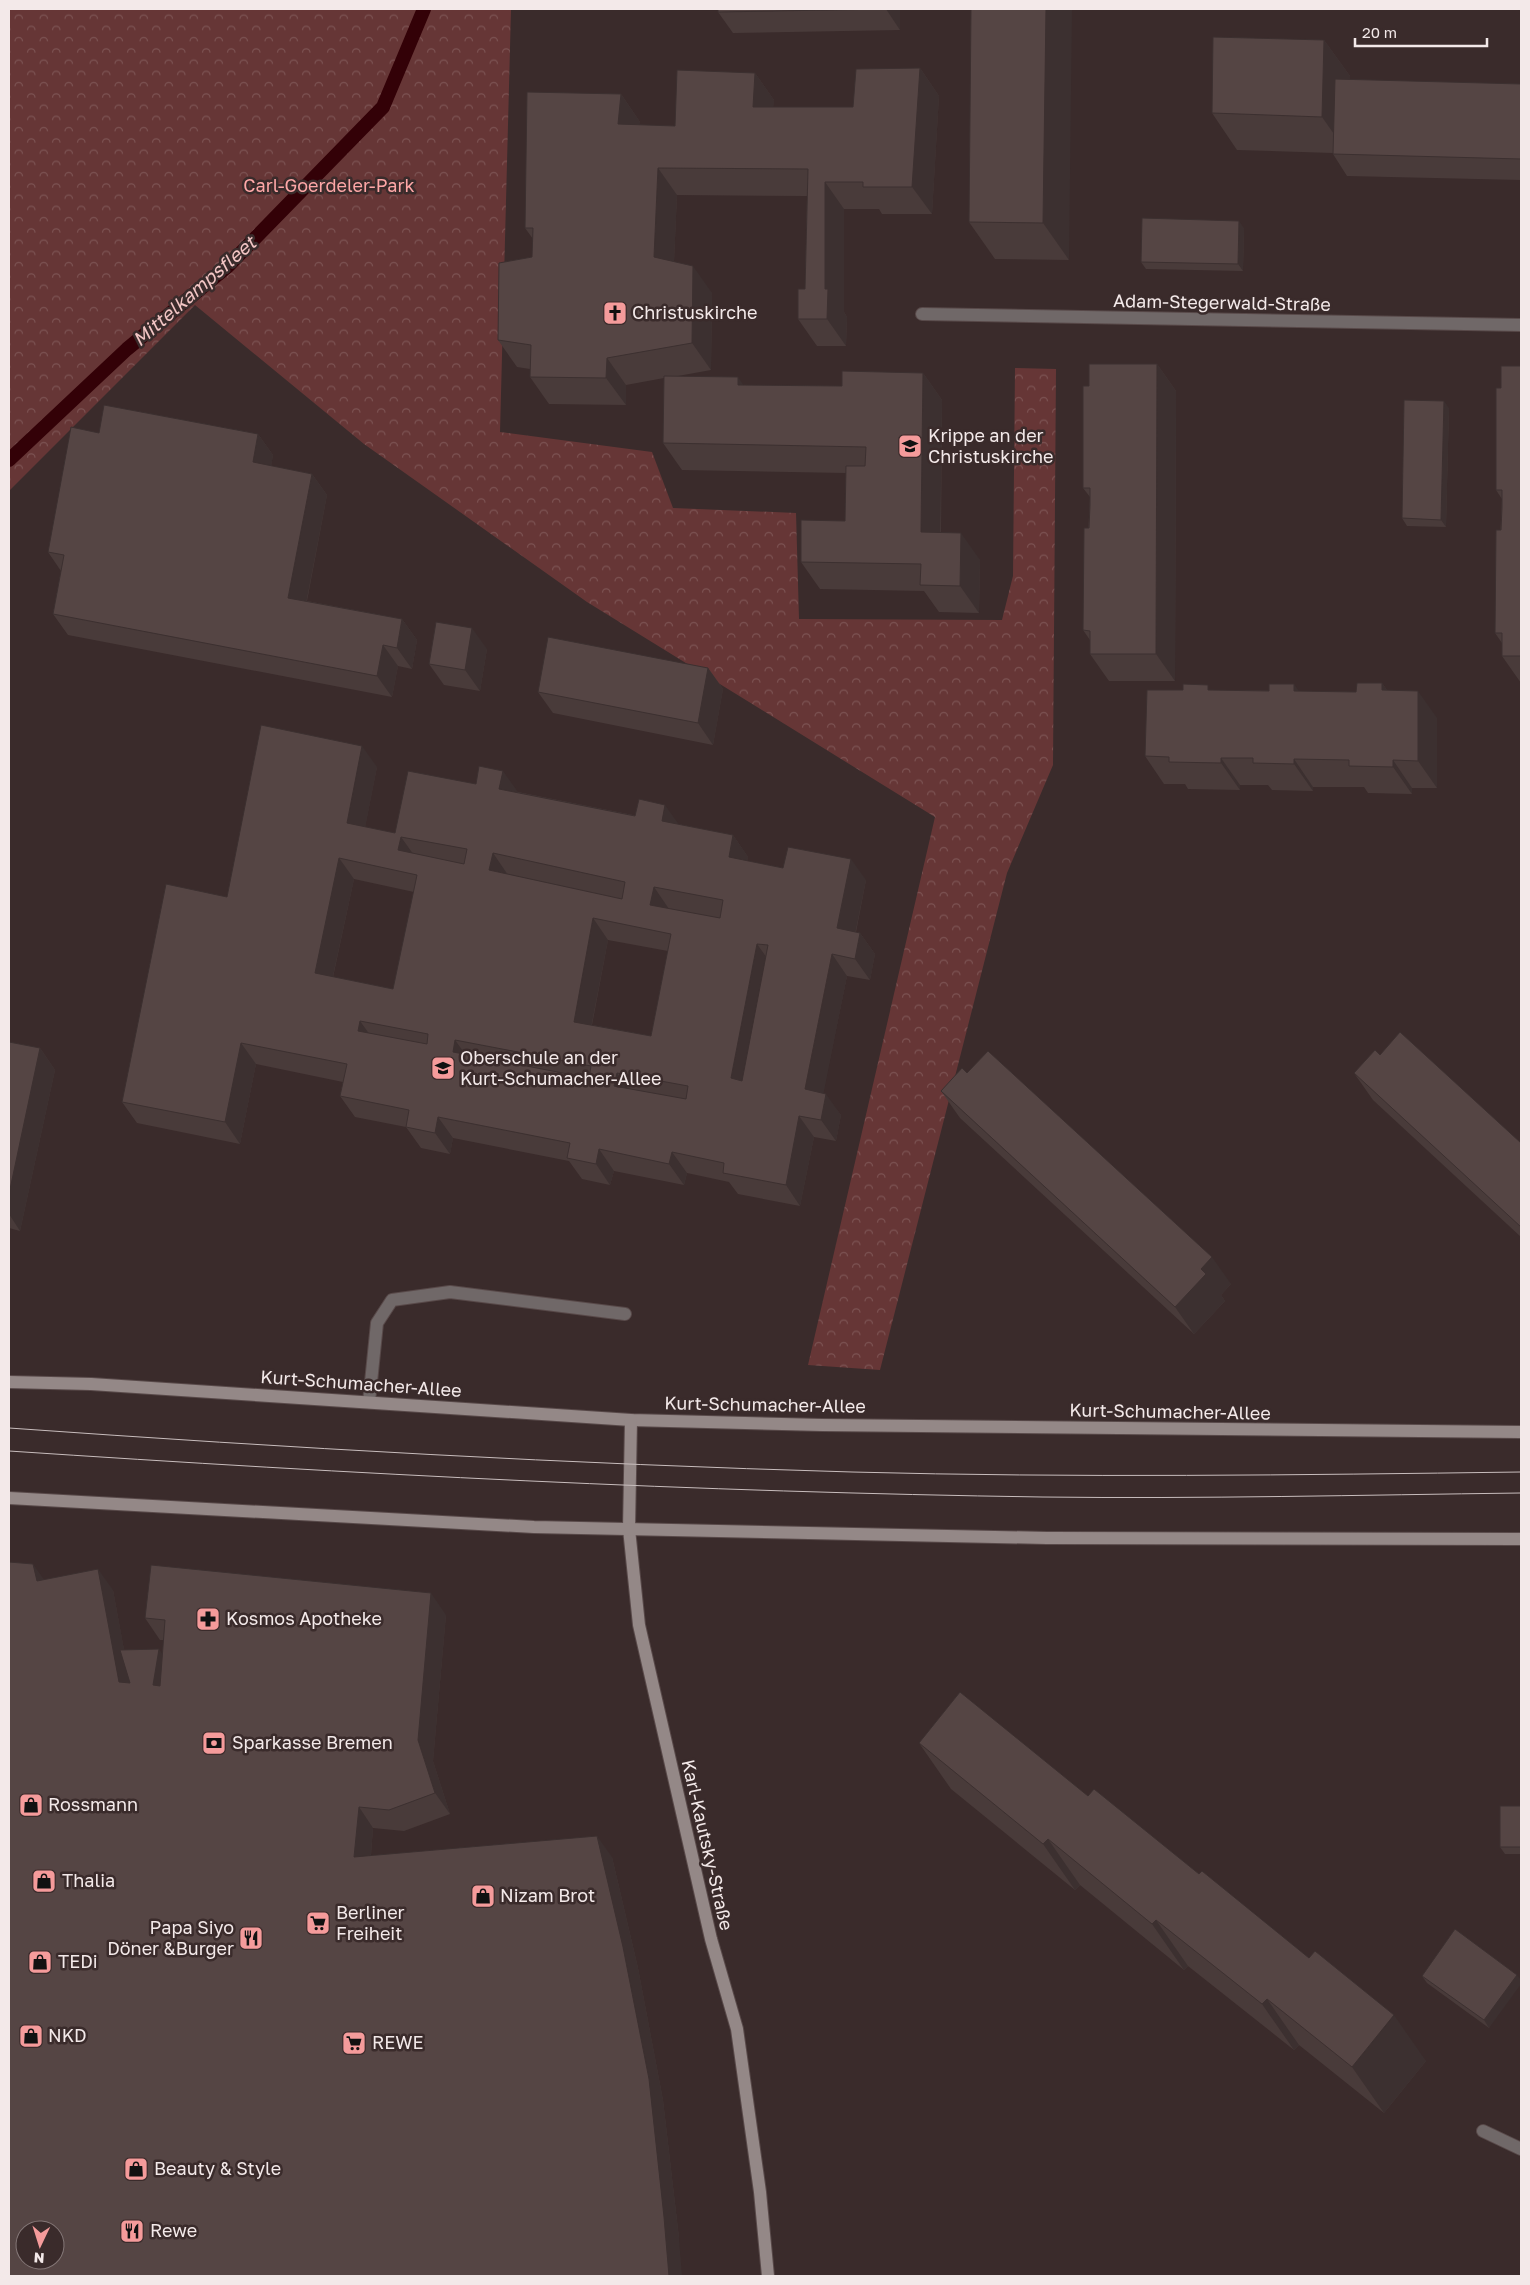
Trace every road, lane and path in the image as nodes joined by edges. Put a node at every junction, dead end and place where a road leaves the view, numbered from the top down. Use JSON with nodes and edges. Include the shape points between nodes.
{"nodes":[{"id":1,"x":922,"y":314,"type":"dead end"},
{"id":2,"x":1521,"y":325,"type":"edge"},
{"id":3,"x":625,"y":1314,"type":"dead end"},
{"id":4,"x":9,"y":1382,"type":"edge"},
{"id":5,"x":369,"y":1402,"type":"junction"},
{"id":6,"x":631,"y":1420,"type":"junction"},
{"id":7,"x":1521,"y":1432,"type":"edge"},
{"id":8,"x":9,"y":1498,"type":"edge"},
{"id":9,"x":628,"y":1529,"type":"junction"},
{"id":10,"x":1521,"y":1539,"type":"edge"},
{"id":11,"x":1483,"y":2131,"type":"dead end"},
{"id":12,"x":1521,"y":2148,"type":"edge"},
{"id":13,"x":768,"y":2276,"type":"edge"}],
"edges":[{"from":1,"to":2,"type":"street","name":"Adam-Stegerwald-Straße"},
{"from":3,"to":5,"type":"street","via":[[450,1292],[392,1300],[377,1323]]},
{"from":4,"to":5,"type":"street","name":"Kurt-Schumacher-Allee","via":[[91,1384]]},
{"from":5,"to":6,"type":"street","name":"Kurt-Schumacher-Allee"},
{"from":6,"to":7,"type":"street","name":"Kurt-Schumacher-Allee"},
{"from":6,"to":9,"type":"street","name":"Karl-Kautsky-Straße"},
{"from":8,"to":9,"type":"street","via":[[462,1524]]},
{"from":9,"to":10,"type":"street","via":[[1047,1538]]},
{"from":9,"to":13,"type":"street","name":"Karl-Kautsky-Straße","via":[[639,1625],[711,1940],[737,2029],[760,2192]]},
{"from":11,"to":12,"type":"street"}]}
